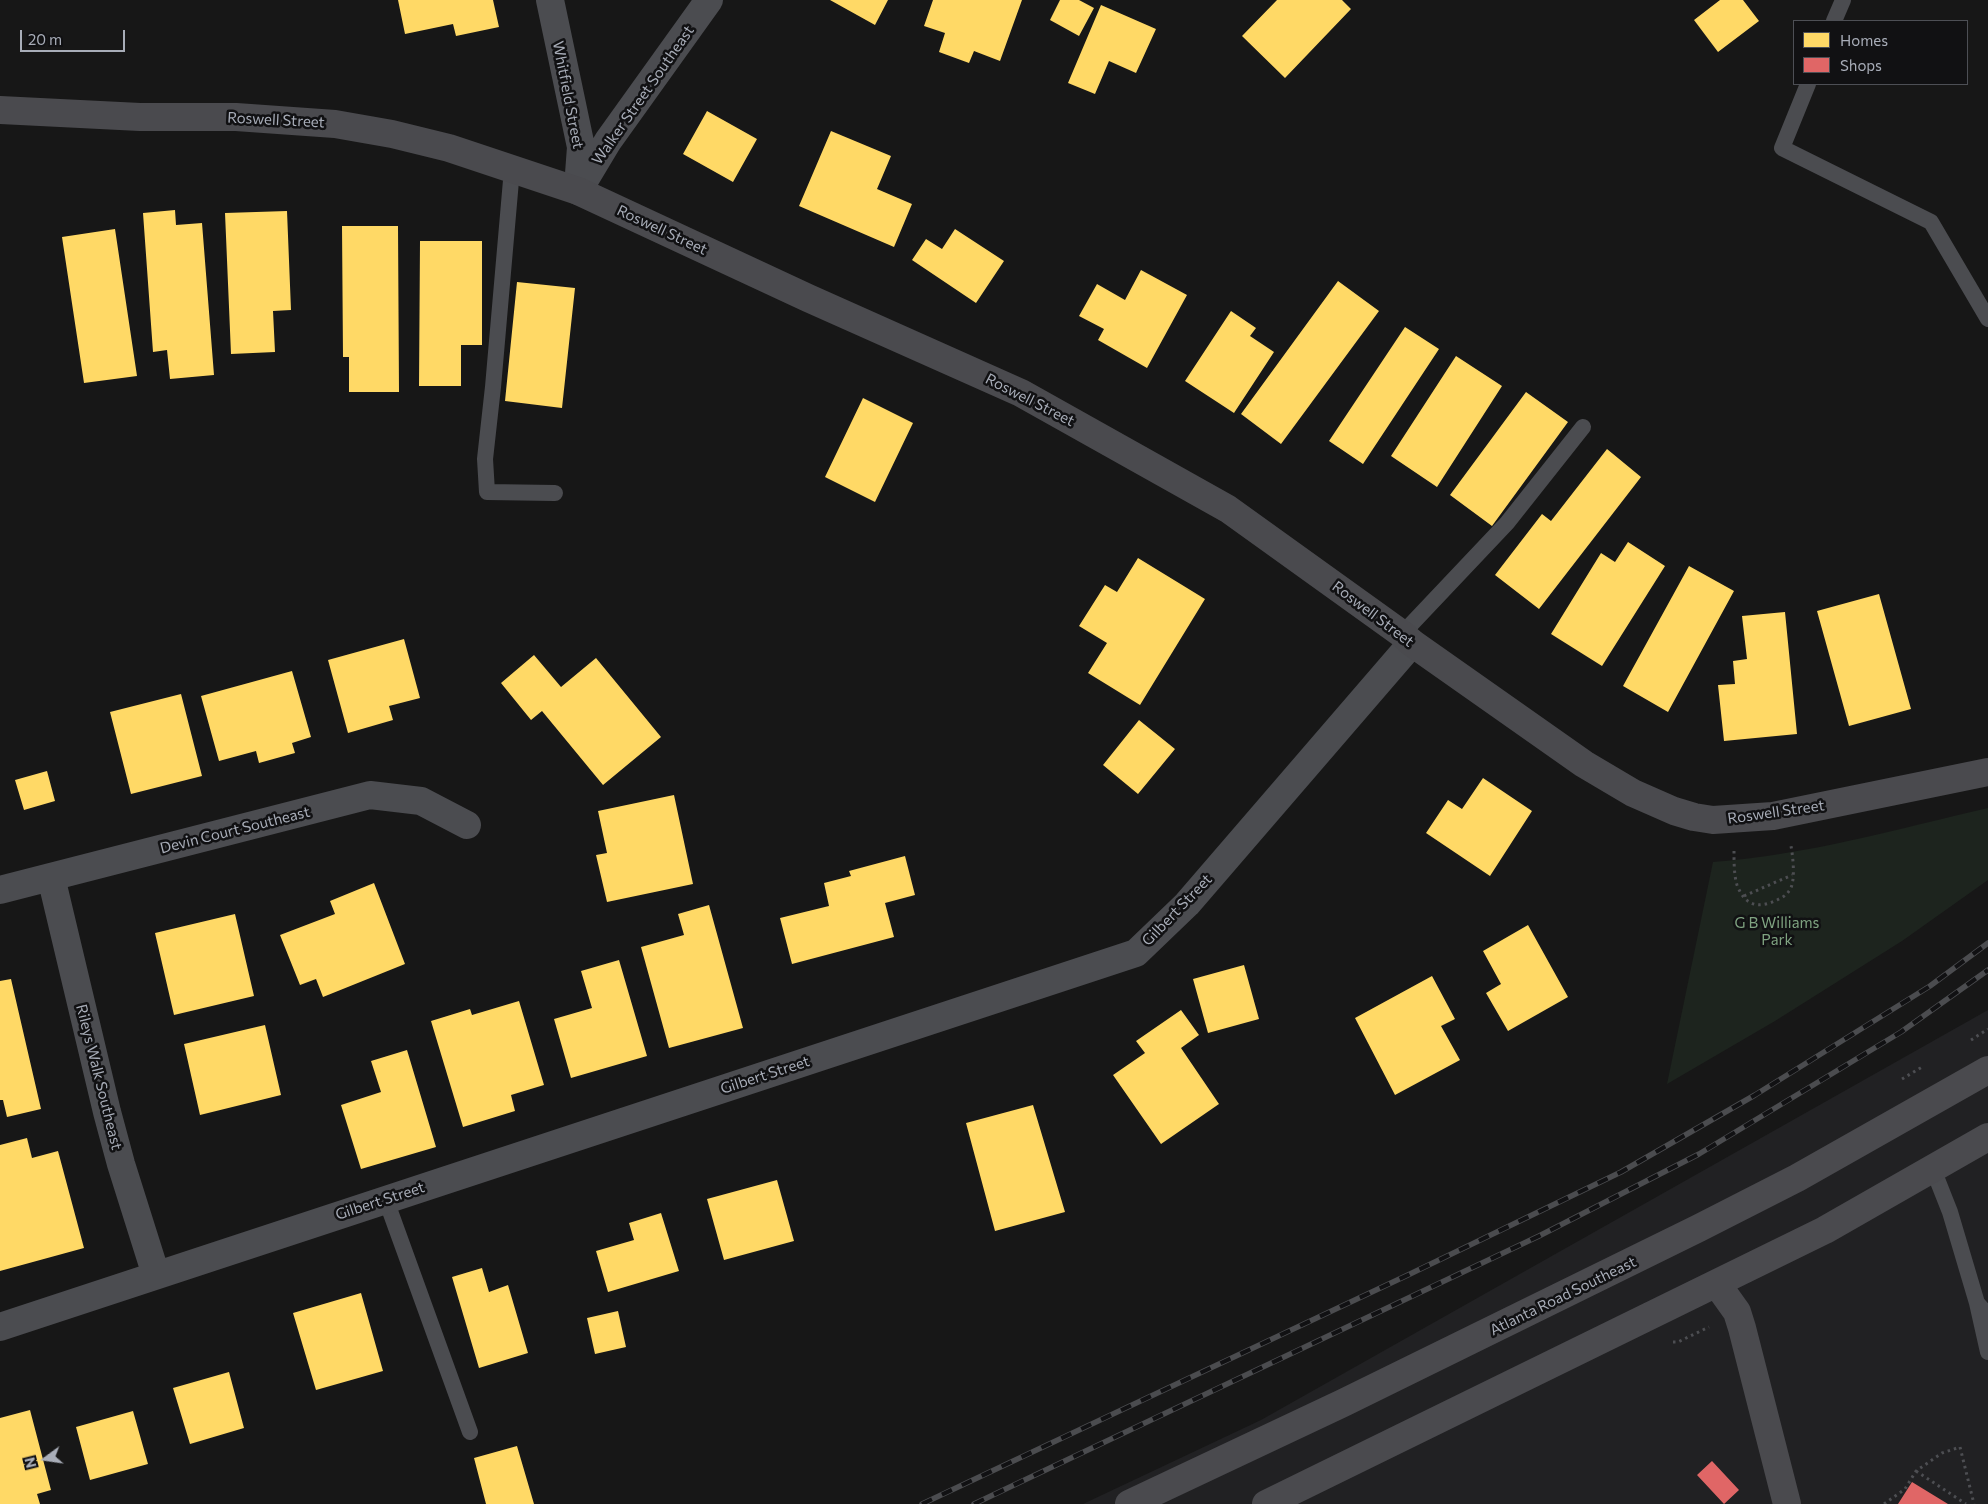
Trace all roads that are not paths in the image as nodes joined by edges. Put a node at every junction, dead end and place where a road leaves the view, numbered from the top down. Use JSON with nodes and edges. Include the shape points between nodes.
{"nodes":[{"id":1,"x":550,"y":0,"type":"edge"},
{"id":2,"x":709,"y":0,"type":"edge"},
{"id":3,"x":1843,"y":0,"type":"edge"},
{"id":4,"x":1834,"y":20,"type":"edge"},
{"id":5,"x":1808,"y":85,"type":"edge"},
{"id":6,"x":0,"y":110,"type":"edge"},
{"id":7,"x":512,"y":169,"type":"junction"},
{"id":8,"x":578,"y":191,"type":"junction"},
{"id":9,"x":1988,"y":319,"type":"edge"},
{"id":10,"x":1583,"y":427,"type":"dead end"},
{"id":11,"x":555,"y":493,"type":"dead end"},
{"id":12,"x":1407,"y":638,"type":"junction"},
{"id":13,"x":1988,"y":772,"type":"edge"},
{"id":14,"x":467,"y":824,"type":"dead end"},
{"id":15,"x":51,"y":877,"type":"junction"},
{"id":16,"x":0,"y":890,"type":"edge"},
{"id":17,"x":1988,"y":1070,"type":"edge"},
{"id":18,"x":1988,"y":1138,"type":"edge"},
{"id":19,"x":1933,"y":1169,"type":"junction"},
{"id":20,"x":386,"y":1200,"type":"junction"},
{"id":21,"x":156,"y":1275,"type":"junction"},
{"id":22,"x":1717,"y":1284,"type":"junction"},
{"id":23,"x":1982,"y":1309,"type":"edge"},
{"id":24,"x":0,"y":1327,"type":"edge"},
{"id":25,"x":1988,"y":1352,"type":"edge"},
{"id":26,"x":470,"y":1432,"type":"dead end"},
{"id":27,"x":1129,"y":1504,"type":"edge"},
{"id":28,"x":1266,"y":1504,"type":"edge"},
{"id":29,"x":1787,"y":1504,"type":"edge"}],
"edges":[{"from":1,"to":8,"type":"street","name":"Whitfield Street","via":[[581,147]]},
{"from":2,"to":8,"type":"street","name":"Walker Street Southeast","via":[[608,142]]},
{"from":3,"to":4,"type":"lane"},
{"from":5,"to":9,"type":"lane","via":[[1782,148],[1931,222]]},
{"from":6,"to":7,"type":"street","name":"Roswell Street","via":[[236,117],[335,124],[420,141]]},
{"from":7,"to":8,"type":"street","name":"Roswell Street"},
{"from":7,"to":11,"type":"lane","via":[[485,459],[487,492]]},
{"from":8,"to":12,"type":"street","name":"Roswell Street","via":[[1021,393],[1228,509]]},
{"from":10,"to":12,"type":"lane","via":[[1507,523]]},
{"from":12,"to":13,"type":"street","name":"Roswell Street","via":[[1584,764],[1633,793],[1694,817],[1713,820],[1773,816]]},
{"from":12,"to":20,"type":"street","name":"Gilbert Street","via":[[1187,904],[1136,953]]},
{"from":14,"to":15,"type":"street","name":"Devin Court Southeast","via":[[421,801],[370,795]]},
{"from":15,"to":16,"type":"street","name":"Devin Court Southeast"},
{"from":15,"to":21,"type":"street","name":"Rileys Walk Southeast","via":[[107,1112]]},
{"from":17,"to":27,"type":"street","name":"Atlanta Road Southeast","via":[[1797,1178],[1691,1233]]},
{"from":18,"to":19,"type":"street"},
{"from":19,"to":22,"type":"street","via":[[1824,1230]]},
{"from":19,"to":23,"type":"lane"},
{"from":20,"to":21,"type":"street","name":"Gilbert Street"},
{"from":20,"to":26,"type":"lane"},
{"from":21,"to":24,"type":"street","name":"Gilbert Street"},
{"from":22,"to":28,"type":"street"},
{"from":22,"to":29,"type":"street","via":[[1737,1312]]},
{"from":23,"to":25,"type":"lane"}]}
